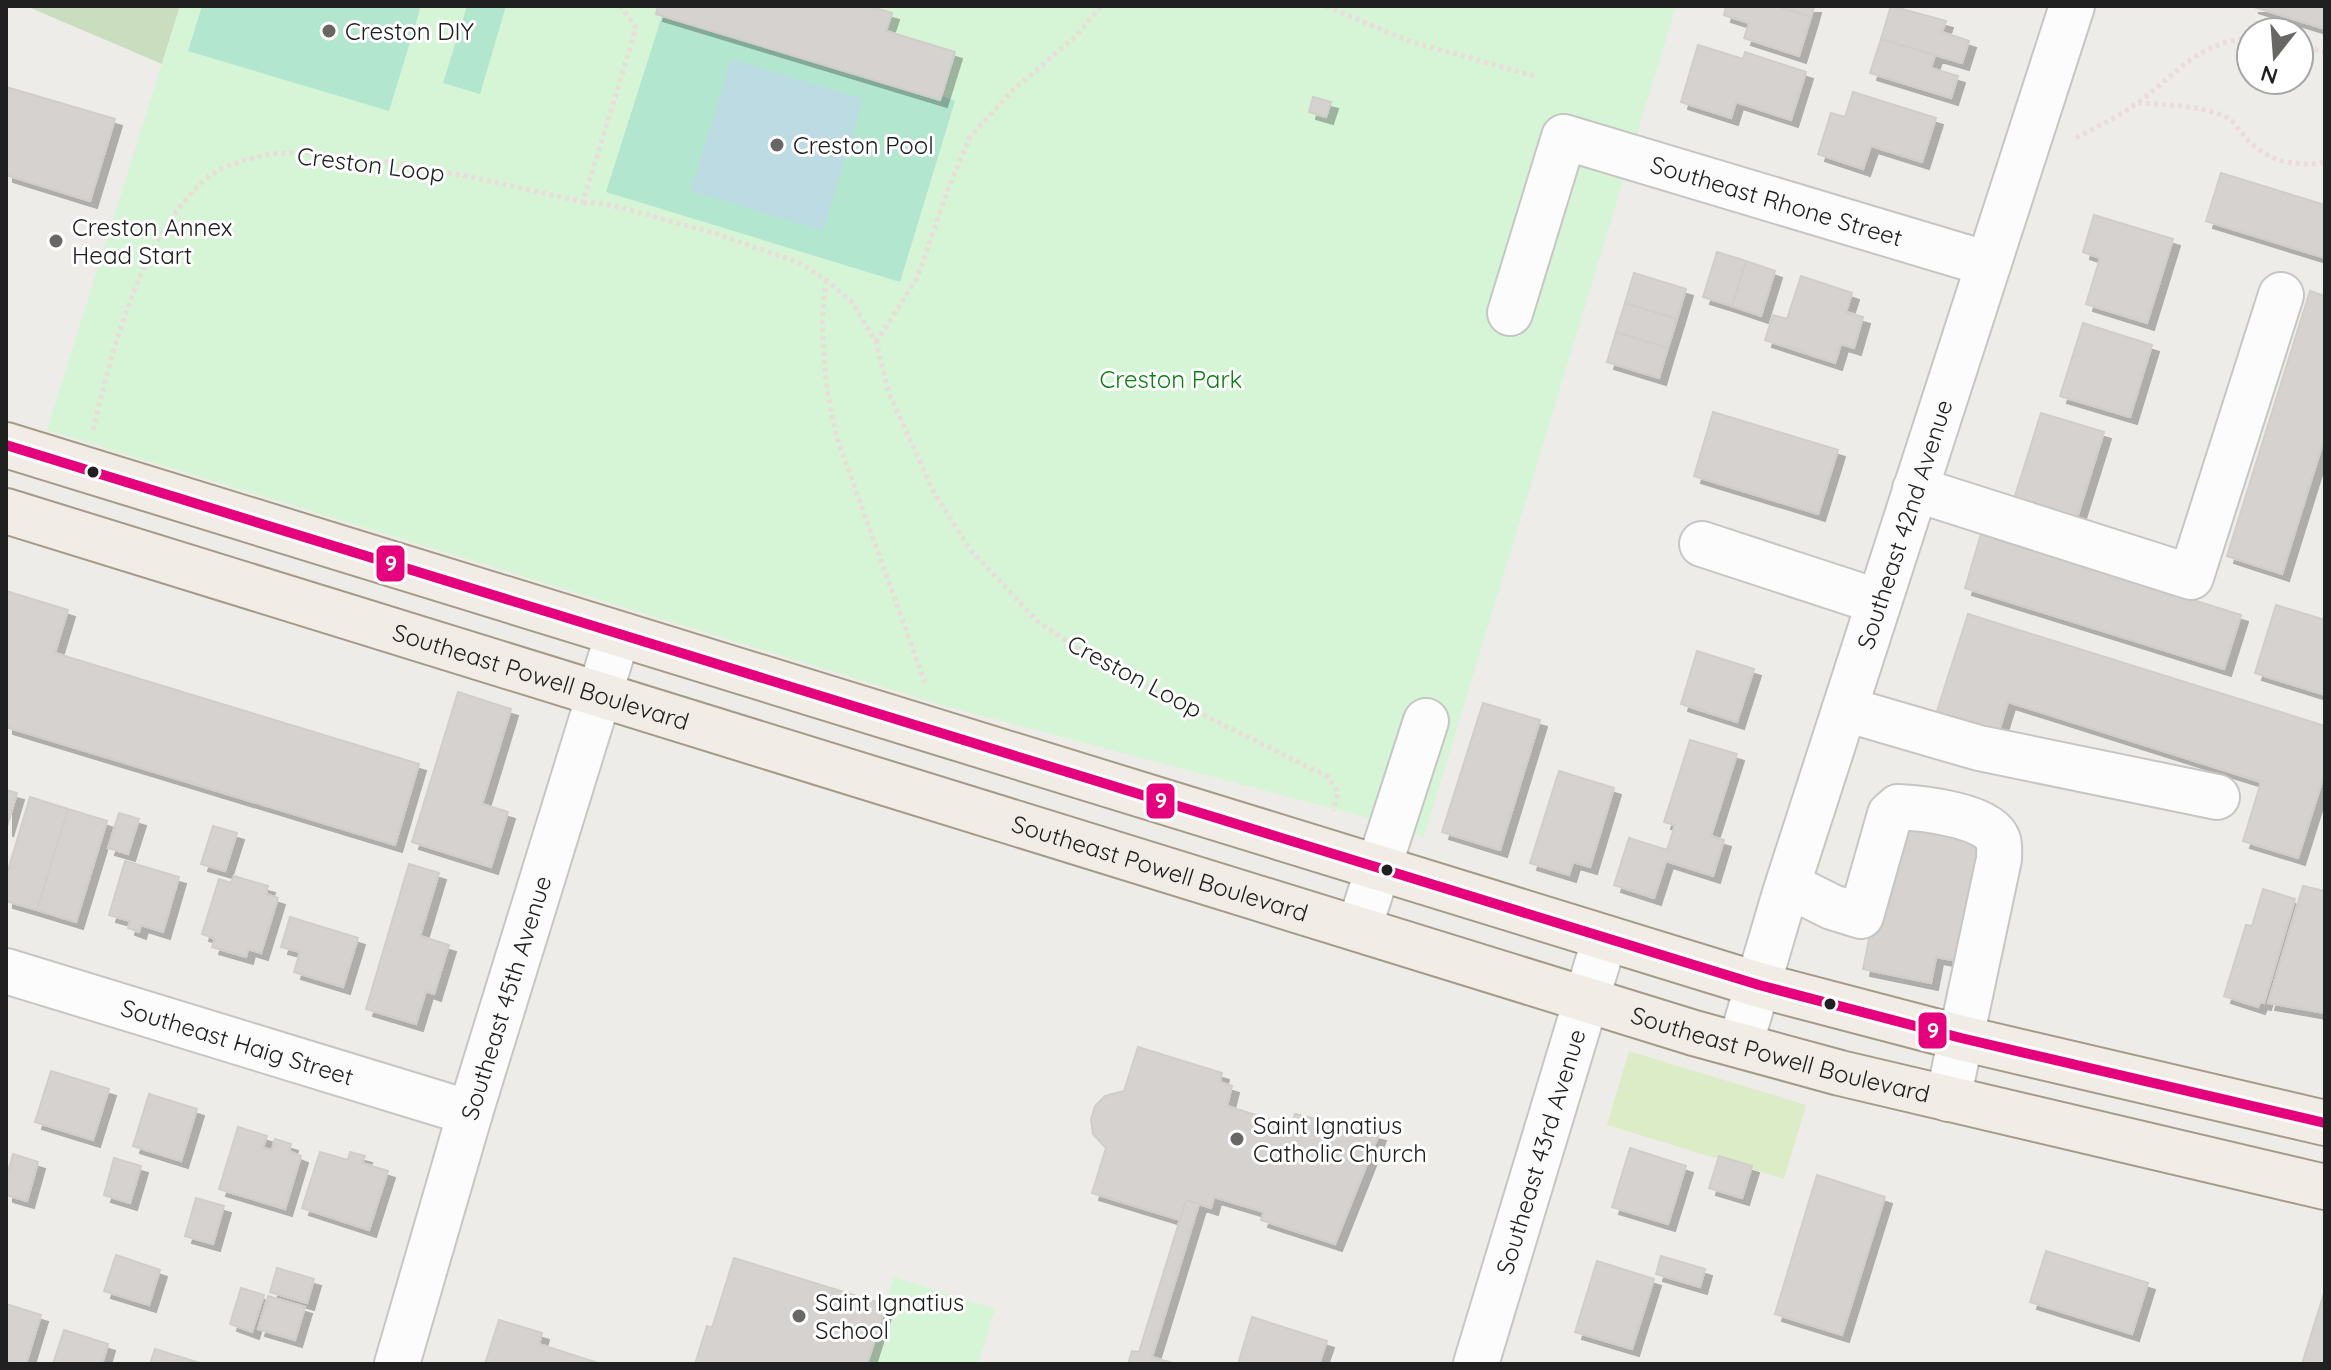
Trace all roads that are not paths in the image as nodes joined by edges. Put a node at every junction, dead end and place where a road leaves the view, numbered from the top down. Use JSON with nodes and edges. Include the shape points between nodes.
{"nodes":[{"id":1,"x":2072,"y":6,"type":"edge"},
{"id":2,"x":1988,"y":264,"type":"junction"},
{"id":3,"x":2281,"y":295,"type":"dead end"},
{"id":4,"x":1510,"y":313,"type":"dead end"},
{"id":5,"x":6,"y":445,"type":"edge"},
{"id":6,"x":1915,"y":489,"type":"junction"},
{"id":7,"x":6,"y":511,"type":"edge"},
{"id":8,"x":1702,"y":544,"type":"dead end"},
{"id":9,"x":1879,"y":602,"type":"junction"},
{"id":10,"x":618,"y":634,"type":"junction"},
{"id":11,"x":599,"y":694,"type":"junction"},
{"id":12,"x":1845,"y":709,"type":"junction"},
{"id":13,"x":1426,"y":721,"type":"dead end"},
{"id":14,"x":2217,"y":797,"type":"dead end"},
{"id":15,"x":1379,"y":868,"type":"junction"},
{"id":16,"x":1788,"y":885,"type":"junction"},
{"id":17,"x":1359,"y":928,"type":"junction"},
{"id":18,"x":1605,"y":938,"type":"junction"},
{"id":19,"x":6,"y":971,"type":"edge"},
{"id":20,"x":1759,"y":985,"type":"junction"},
{"id":21,"x":1587,"y":998,"type":"junction"},
{"id":22,"x":1961,"y":1038,"type":"junction"},
{"id":23,"x":1740,"y":1045,"type":"junction"},
{"id":24,"x":1948,"y":1099,"type":"junction"},
{"id":25,"x":470,"y":1113,"type":"junction"},
{"id":26,"x":2325,"y":1123,"type":"edge"},
{"id":27,"x":2325,"y":1187,"type":"edge"},
{"id":28,"x":397,"y":1364,"type":"edge"},
{"id":29,"x":1476,"y":1364,"type":"edge"}],
"edges":[{"from":1,"to":2,"type":"street","name":"Southeast 42nd Avenue"},
{"from":2,"to":4,"type":"street","name":"Southeast Rhone Street","via":[[1564,137]]},
{"from":2,"to":6,"type":"street","name":"Southeast 42nd Avenue"},
{"from":3,"to":6,"type":"street","via":[[2191,577]]},
{"from":5,"to":10,"type":"main road"},
{"from":6,"to":9,"type":"street","name":"Southeast 42nd Avenue"},
{"from":7,"to":11,"type":"main road","name":"Southeast Powell Boulevard"},
{"from":8,"to":9,"type":"street"},
{"from":9,"to":12,"type":"street","name":"Southeast 42nd Avenue"},
{"from":10,"to":11,"type":"street","name":"Southeast 45th Avenue"},
{"from":10,"to":15,"type":"main road"},
{"from":11,"to":17,"type":"main road","name":"Southeast Powell Boulevard"},
{"from":11,"to":25,"type":"street","name":"Southeast 45th Avenue"},
{"from":12,"to":14,"type":"street","via":[[1979,748]]},
{"from":12,"to":16,"type":"street","name":"Southeast 42nd Avenue"},
{"from":13,"to":15,"type":"street"},
{"from":15,"to":17,"type":"street"},
{"from":15,"to":18,"type":"main road"},
{"from":16,"to":20,"type":"street","name":"Southeast 42nd Avenue"},
{"from":16,"to":22,"type":"street","via":[[1861,916],[1890,814],[1898,807],[1987,825],[1998,838],[1999,859]]},
{"from":17,"to":21,"type":"main road","name":"Southeast Powell Boulevard"},
{"from":18,"to":20,"type":"main road"},
{"from":18,"to":21,"type":"street","name":"Southeast 43rd Avenue"},
{"from":19,"to":25,"type":"street","name":"Southeast Haig Street"},
{"from":20,"to":22,"type":"main road"},
{"from":20,"to":23,"type":"street","name":"Southeast 42nd Avenue"},
{"from":21,"to":23,"type":"main road","name":"Southeast Powell Boulevard"},
{"from":21,"to":29,"type":"street","name":"Southeast 43rd Avenue"},
{"from":22,"to":24,"type":"street"},
{"from":22,"to":26,"type":"main road"},
{"from":23,"to":24,"type":"main road","name":"Southeast Powell Boulevard"},
{"from":24,"to":27,"type":"main road","name":"Southeast Powell Boulevard"},
{"from":25,"to":28,"type":"street","name":"Southeast 45th Avenue"}]}
